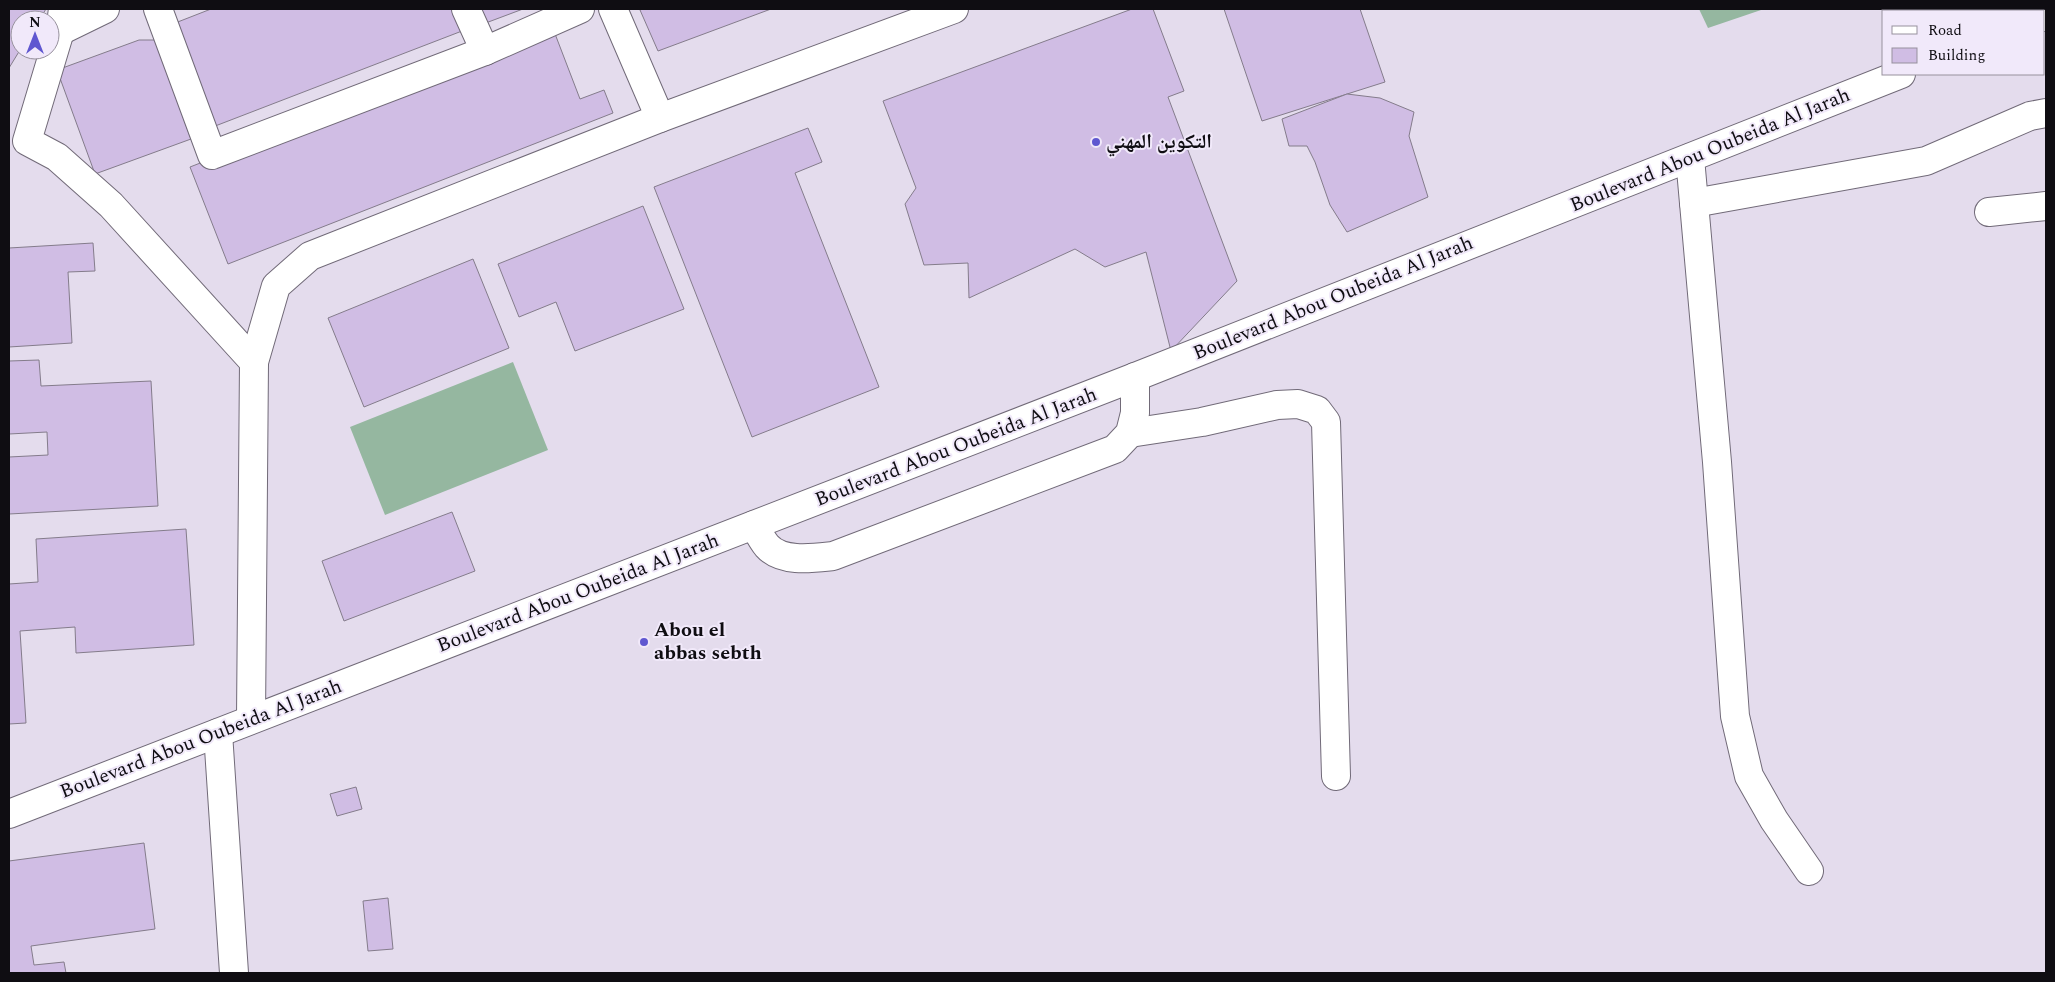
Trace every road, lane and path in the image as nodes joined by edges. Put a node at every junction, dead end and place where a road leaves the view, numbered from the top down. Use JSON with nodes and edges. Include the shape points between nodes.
{"nodes":[{"id":1,"x":105,"y":9,"type":"edge"},
{"id":2,"x":158,"y":9,"type":"edge"},
{"id":3,"x":466,"y":9,"type":"edge"},
{"id":4,"x":580,"y":9,"type":"edge"},
{"id":5,"x":613,"y":9,"type":"edge"},
{"id":6,"x":954,"y":9,"type":"edge"},
{"id":7,"x":62,"y":20,"type":"edge"},
{"id":8,"x":485,"y":51,"type":"junction"},
{"id":9,"x":1898,"y":75,"type":"edge"},
{"id":10,"x":2046,"y":113,"type":"edge"},
{"id":11,"x":660,"y":118,"type":"junction"},
{"id":12,"x":18,"y":143,"type":"edge"},
{"id":13,"x":1690,"y":158,"type":"junction"},
{"id":14,"x":1694,"y":203,"type":"junction"},
{"id":15,"x":2046,"y":206,"type":"edge"},
{"id":16,"x":1990,"y":212,"type":"dead end"},
{"id":17,"x":254,"y":362,"type":"junction"},
{"id":18,"x":1135,"y":376,"type":"junction"},
{"id":19,"x":1130,"y":433,"type":"junction"},
{"id":20,"x":754,"y":526,"type":"junction"},
{"id":21,"x":250,"y":719,"type":"junction"},
{"id":22,"x":218,"y":733,"type":"junction"},
{"id":23,"x":1336,"y":776,"type":"dead end"},
{"id":24,"x":9,"y":814,"type":"edge"},
{"id":25,"x":1809,"y":871,"type":"dead end"},
{"id":26,"x":234,"y":973,"type":"edge"}],
"edges":[{"from":1,"to":7,"type":"street"},
{"from":2,"to":8,"type":"street","via":[[212,156]]},
{"from":3,"to":8,"type":"street"},
{"from":4,"to":8,"type":"street"},
{"from":5,"to":11,"type":"street"},
{"from":6,"to":11,"type":"street"},
{"from":7,"to":12,"type":"street"},
{"from":9,"to":13,"type":"street","name":"Boulevard Abou Oubeida Al Jarah"},
{"from":10,"to":14,"type":"street","via":[[2030,116],[1926,161]]},
{"from":11,"to":17,"type":"street","via":[[310,256],[276,286]]},
{"from":12,"to":17,"type":"street","via":[[56,157],[111,205]]},
{"from":13,"to":14,"type":"street"},
{"from":13,"to":18,"type":"street","name":"Boulevard Abou Oubeida Al Jarah"},
{"from":14,"to":25,"type":"street","via":[[1735,716],[1749,776]]},
{"from":15,"to":16,"type":"street"},
{"from":17,"to":21,"type":"street"},
{"from":18,"to":19,"type":"street","via":[[1135,413]]},
{"from":18,"to":20,"type":"street","name":"Boulevard Abou Oubeida Al Jarah"},
{"from":19,"to":20,"type":"street","via":[[1115,449],[833,556],[805,559],[783,555],[768,548]]},
{"from":19,"to":23,"type":"street","via":[[1202,422],[1277,405],[1298,404],[1317,410],[1326,422]]},
{"from":20,"to":21,"type":"street","name":"Boulevard Abou Oubeida Al Jarah"},
{"from":21,"to":22,"type":"street","name":"Boulevard Abou Oubeida Al Jarah"},
{"from":22,"to":24,"type":"street","name":"Boulevard Abou Oubeida Al Jarah"},
{"from":22,"to":26,"type":"street"}]}
